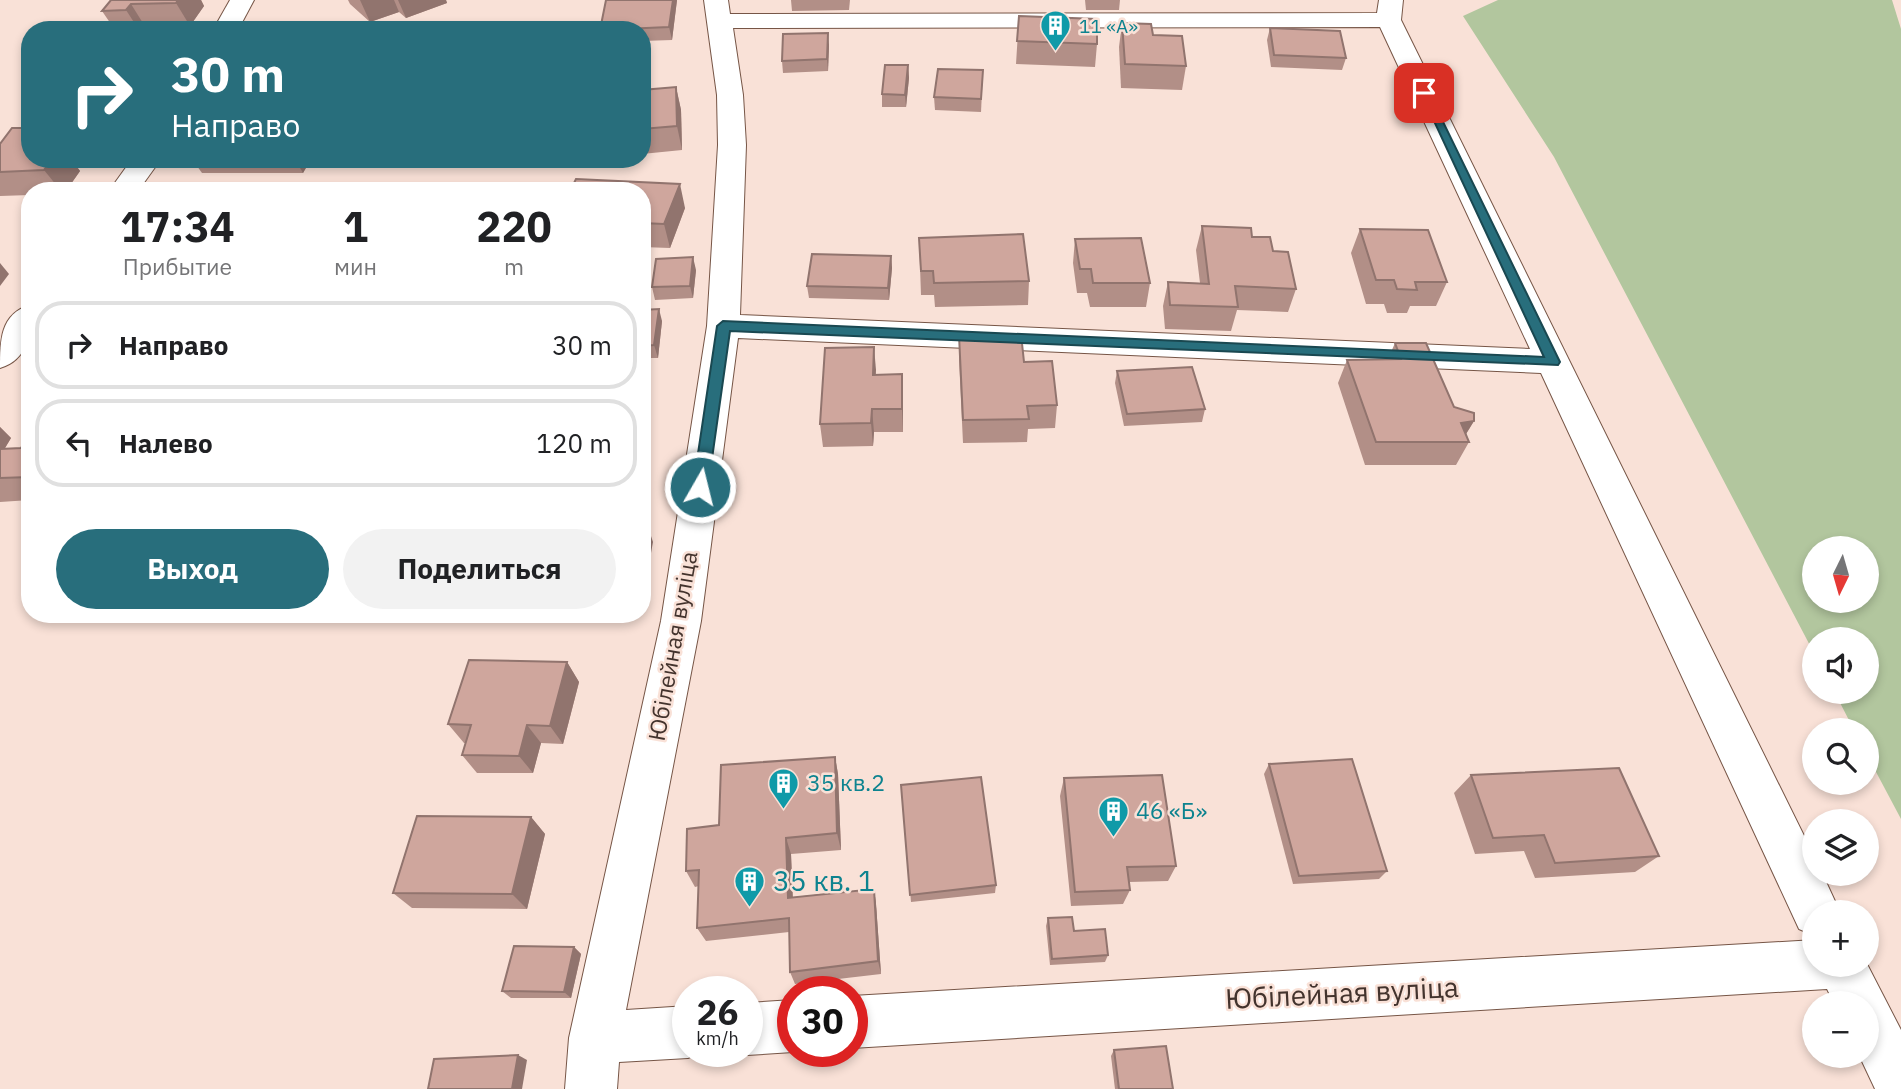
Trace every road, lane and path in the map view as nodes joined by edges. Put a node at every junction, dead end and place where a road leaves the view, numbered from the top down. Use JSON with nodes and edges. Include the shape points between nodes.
{"nodes":[{"id":1,"x":242,"y":0,"type":"edge"},
{"id":2,"x":1390,"y":10,"type":"edge"},
{"id":3,"x":717,"y":11,"type":"edge"},
{"id":4,"x":230,"y":21,"type":"edge"},
{"id":5,"x":723,"y":326,"type":"junction"},
{"id":6,"x":21,"y":328,"type":"edge"},
{"id":7,"x":0,"y":356,"type":"edge"},
{"id":8,"x":1553,"y":362,"type":"junction"},
{"id":9,"x":1810,"y":900,"type":"edge"},
{"id":10,"x":1802,"y":966,"type":"edge"},
{"id":11,"x":868,"y":1022,"type":"edge"},
{"id":12,"x":672,"y":1033,"type":"edge"},
{"id":13,"x":596,"y":1038,"type":"junction"},
{"id":14,"x":1879,"y":1041,"type":"edge"},
{"id":15,"x":1901,"y":1085,"type":"edge"},
{"id":16,"x":591,"y":1089,"type":"edge"}],
"edges":[{"from":1,"to":4,"type":"street"},
{"from":2,"to":3,"type":"street"},
{"from":2,"to":8,"type":"street"},
{"from":3,"to":5,"type":"street","name":"Юбілейная вуліца","via":[[730,95],[732,145]]},
{"from":5,"to":8,"type":"street"},
{"from":5,"to":13,"type":"street","name":"Юбілейная вуліца","via":[[681,621]]},
{"from":6,"to":7,"type":"street"},
{"from":8,"to":9,"type":"street"},
{"from":10,"to":11,"type":"street","name":"Юбілейная вуліца"},
{"from":12,"to":13,"type":"street"},
{"from":13,"to":16,"type":"street","name":"Юбілейная вуліца"},
{"from":14,"to":15,"type":"street"}]}
